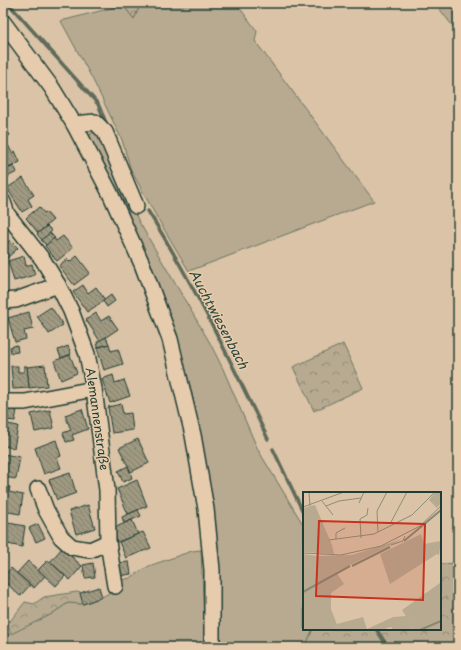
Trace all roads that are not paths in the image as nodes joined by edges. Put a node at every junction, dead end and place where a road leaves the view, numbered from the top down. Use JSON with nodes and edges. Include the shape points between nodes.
{"nodes":[{"id":1,"x":3,"y":22,"type":"edge"},
{"id":2,"x":74,"y":124,"type":"junction"},
{"id":3,"x":136,"y":206,"type":"dead end"},
{"id":4,"x":4,"y":210,"type":"edge"},
{"id":5,"x":58,"y":285,"type":"junction"},
{"id":6,"x":3,"y":301,"type":"edge"},
{"id":7,"x":94,"y":388,"type":"junction"},
{"id":8,"x":3,"y":402,"type":"edge"},
{"id":9,"x":38,"y":489,"type":"dead end"},
{"id":10,"x":108,"y":542,"type":"junction"},
{"id":11,"x":115,"y":586,"type":"dead end"},
{"id":12,"x":212,"y":647,"type":"edge"}],
"edges":[{"from":1,"to":2,"type":"street","via":[[52,88]]},
{"from":2,"to":3,"type":"street","via":[[95,122],[105,132]]},
{"from":2,"to":12,"type":"street","via":[[110,193],[142,264],[170,339],[193,435],[206,509],[212,570]]},
{"from":4,"to":5,"type":"street","name":"Alemannenstraße","via":[[43,260]]},
{"from":5,"to":6,"type":"street","via":[[16,300]]},
{"from":5,"to":7,"type":"street","name":"Alemannenstraße","via":[[87,354]]},
{"from":7,"to":8,"type":"street","via":[[25,402]]},
{"from":7,"to":10,"type":"street","name":"Alemannenstraße","via":[[107,490]]},
{"from":9,"to":10,"type":"street","via":[[61,537],[72,547],[90,550]]},
{"from":10,"to":11,"type":"street","name":"Alemannenstraße"}]}
